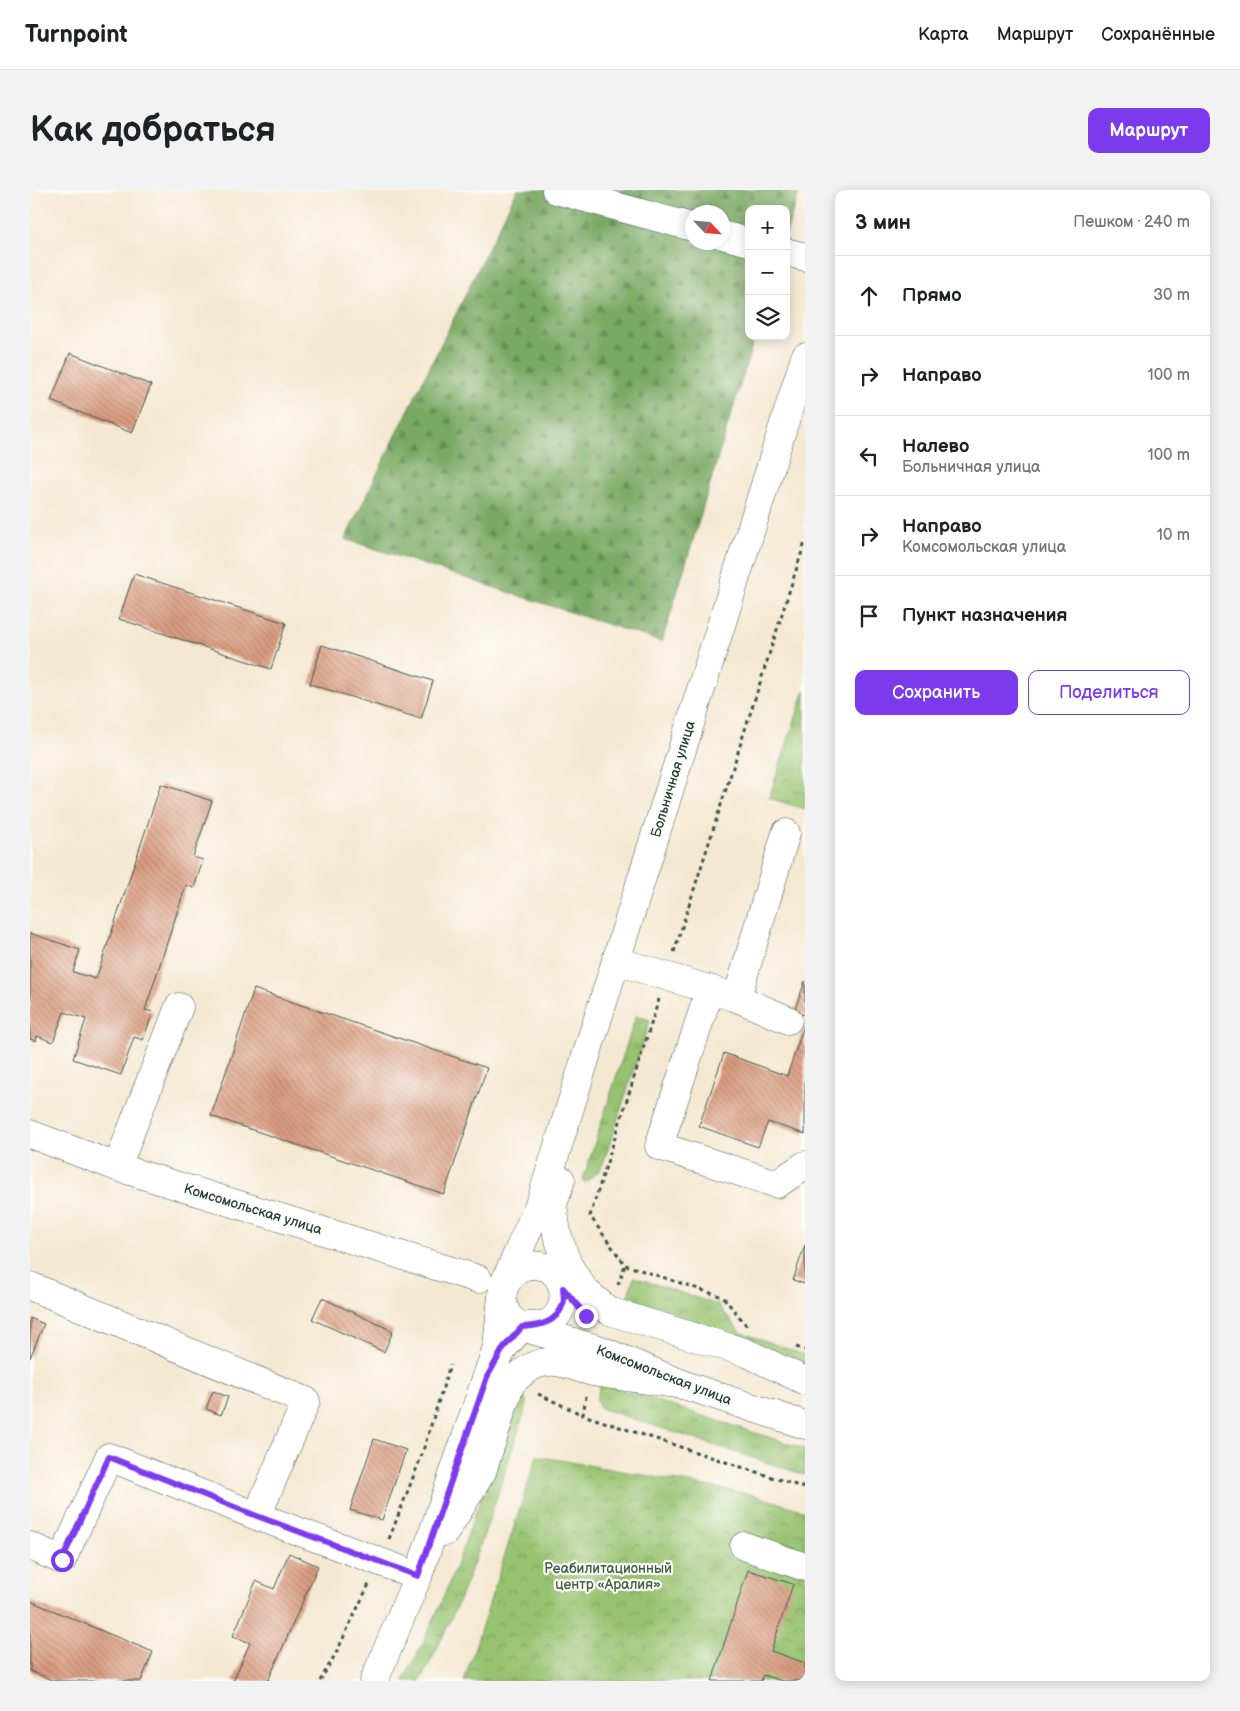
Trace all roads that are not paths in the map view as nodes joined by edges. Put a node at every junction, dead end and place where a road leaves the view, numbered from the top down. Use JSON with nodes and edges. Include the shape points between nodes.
{"nodes":[{"id":1,"x":556,"y":190,"type":"edge"},
{"id":2,"x":685,"y":225,"type":"edge"},
{"id":3,"x":730,"y":237,"type":"edge"},
{"id":4,"x":745,"y":241,"type":"edge"},
{"id":5,"x":790,"y":253,"type":"edge"},
{"id":6,"x":805,"y":257,"type":"edge"},
{"id":7,"x":805,"y":357,"type":"edge"},
{"id":8,"x":786,"y":833,"type":"dead end"},
{"id":9,"x":617,"y":961,"type":"junction"},
{"id":10,"x":710,"y":989,"type":"junction"},
{"id":11,"x":737,"y":998,"type":"junction"},
{"id":12,"x":179,"y":1007,"type":"dead end"},
{"id":13,"x":788,"y":1020,"type":"dead end"},
{"id":14,"x":594,"y":1033,"type":"junction"},
{"id":15,"x":30,"y":1134,"type":"edge"},
{"id":16,"x":805,"y":1165,"type":"edge"},
{"id":17,"x":117,"y":1167,"type":"junction"},
{"id":18,"x":541,"y":1200,"type":"junction"},
{"id":19,"x":478,"y":1279,"type":"dead end"},
{"id":20,"x":561,"y":1283,"type":"junction"},
{"id":21,"x":30,"y":1286,"type":"edge"},
{"id":22,"x":503,"y":1286,"type":"junction"},
{"id":23,"x":522,"y":1327,"type":"junction"},
{"id":24,"x":598,"y":1349,"type":"junction"},
{"id":25,"x":487,"y":1377,"type":"junction"},
{"id":26,"x":805,"y":1381,"type":"edge"},
{"id":27,"x":805,"y":1389,"type":"edge"},
{"id":28,"x":805,"y":1425,"type":"edge"},
{"id":29,"x":257,"y":1516,"type":"junction"},
{"id":30,"x":30,"y":1546,"type":"edge"},
{"id":31,"x":744,"y":1546,"type":"dead end"},
{"id":32,"x":805,"y":1567,"type":"edge"},
{"id":33,"x":418,"y":1576,"type":"junction"},
{"id":34,"x":374,"y":1681,"type":"edge"}],
"edges":[{"from":1,"to":2,"type":"main road"},
{"from":3,"to":4,"type":"main road"},
{"from":5,"to":6,"type":"main road"},
{"from":7,"to":9,"type":"main road","name":"Больничная улица"},
{"from":8,"to":11,"type":"main road"},
{"from":9,"to":10,"type":"main road"},
{"from":9,"to":14,"type":"main road","name":"Больничная улица"},
{"from":10,"to":11,"type":"main road"},
{"from":10,"to":16,"type":"main road","via":[[659,1146],[777,1184]]},
{"from":11,"to":13,"type":"main road"},
{"from":12,"to":17,"type":"main road"},
{"from":14,"to":18,"type":"main road","name":"Больничная улица"},
{"from":14,"to":26,"type":"main road","via":[[584,1110],[554,1205],[557,1234],[568,1265],[585,1291],[610,1311],[747,1353]]},
{"from":15,"to":17,"type":"main road","name":"Комсомольская улица"},
{"from":17,"to":19,"type":"main road","name":"Комсомольская улица"},
{"from":18,"to":20,"type":"main road","name":"Больничная улица","via":[[541,1232],[546,1254]]},
{"from":18,"to":22,"type":"main road","name":"Больничная улица"},
{"from":20,"to":22,"type":"main road","via":[[549,1268],[526,1264],[516,1270]]},
{"from":20,"to":23,"type":"main road","via":[[564,1304],[554,1319]]},
{"from":20,"to":24,"type":"main road","name":"Комсомольская улица","via":[[586,1316]]},
{"from":21,"to":29,"type":"main road","via":[[306,1400]]},
{"from":22,"to":23,"type":"main road","via":[[505,1310]]},
{"from":22,"to":25,"type":"main road","name":"Больничная улица","via":[[497,1347]]},
{"from":23,"to":24,"type":"main road","name":"Комсомольская улица"},
{"from":23,"to":25,"type":"main road","name":"Больничная улица","via":[[504,1347]]},
{"from":24,"to":27,"type":"main road","name":"Комсомольская улица"},
{"from":24,"to":28,"type":"main road","name":"Комсомольская улица","via":[[687,1386]]},
{"from":24,"to":33,"type":"main road","via":[[528,1368],[510,1385],[482,1472]]},
{"from":25,"to":33,"type":"main road","name":"Больничная улица"},
{"from":29,"to":30,"type":"main road","via":[[109,1457],[62,1560]]},
{"from":29,"to":33,"type":"main road"},
{"from":31,"to":32,"type":"main road"},
{"from":33,"to":34,"type":"main road","name":"Больничная улица"}]}
